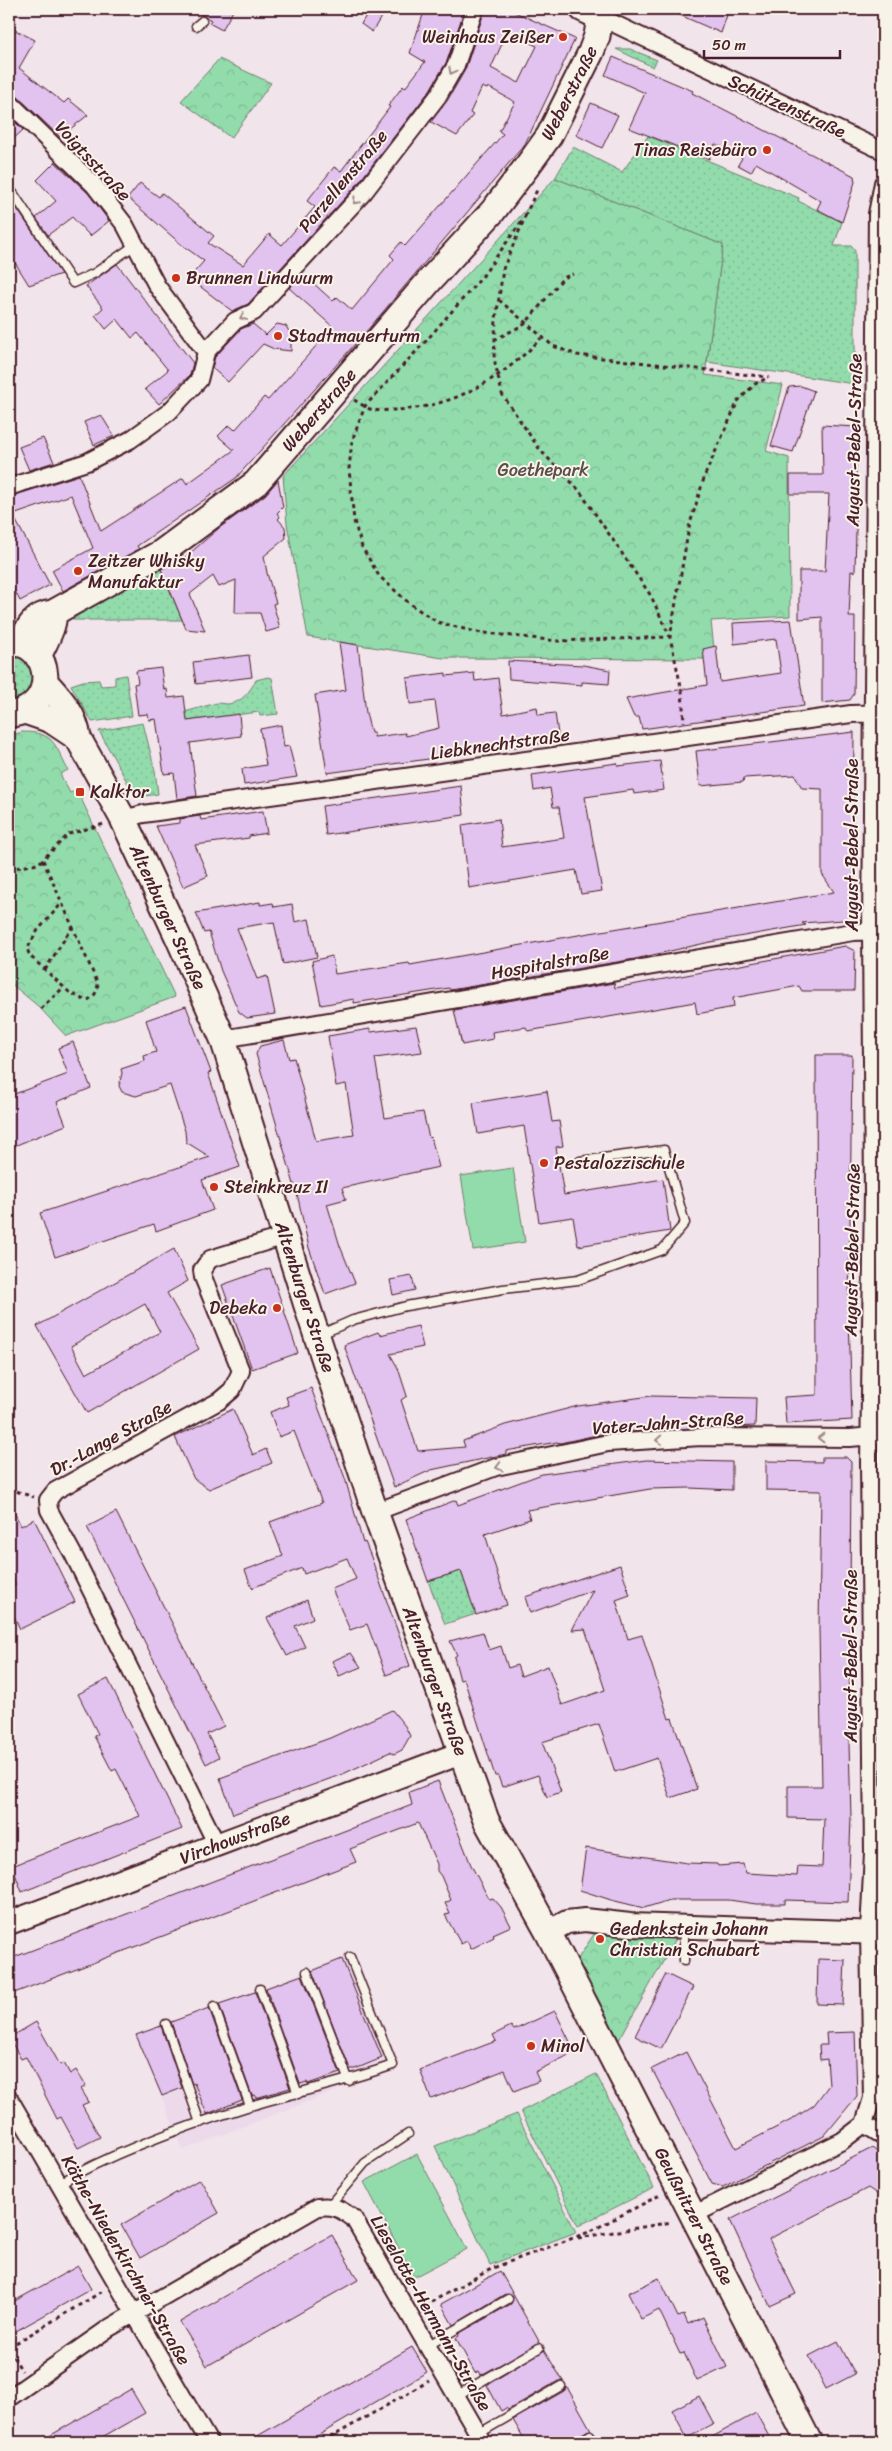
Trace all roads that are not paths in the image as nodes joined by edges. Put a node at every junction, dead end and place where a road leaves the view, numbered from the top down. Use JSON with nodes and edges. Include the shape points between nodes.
{"nodes":[{"id":1,"x":476,"y":9,"type":"edge"},
{"id":2,"x":594,"y":11,"type":"edge"},
{"id":3,"x":9,"y":102,"type":"edge"},
{"id":4,"x":883,"y":150,"type":"edge"},
{"id":5,"x":883,"y":182,"type":"edge"},
{"id":6,"x":13,"y":193,"type":"dead end"},
{"id":7,"x":135,"y":245,"type":"junction"},
{"id":8,"x":206,"y":352,"type":"junction"},
{"id":9,"x":9,"y":487,"type":"edge"},
{"id":10,"x":878,"y":495,"type":"edge"},
{"id":11,"x":22,"y":648,"type":"edge"},
{"id":12,"x":45,"y":682,"type":"junction"},
{"id":13,"x":17,"y":713,"type":"edge"},
{"id":14,"x":878,"y":713,"type":"edge"},
{"id":15,"x":78,"y":738,"type":"junction"},
{"id":16,"x":123,"y":819,"type":"junction"},
{"id":17,"x":877,"y":931,"type":"edge"},
{"id":18,"x":223,"y":1039,"type":"junction"},
{"id":19,"x":580,"y":1161,"type":"dead end"},
{"id":20,"x":878,"y":1179,"type":"edge"},
{"id":21,"x":285,"y":1236,"type":"junction"},
{"id":22,"x":317,"y":1336,"type":"junction"},
{"id":23,"x":876,"y":1436,"type":"edge"},
{"id":24,"x":375,"y":1512,"type":"junction"},
{"id":25,"x":877,"y":1693,"type":"edge"},
{"id":26,"x":460,"y":1753,"type":"junction"},
{"id":27,"x":217,"y":1845,"type":"junction"},
{"id":28,"x":9,"y":1922,"type":"edge"},
{"id":29,"x":684,"y":1927,"type":"junction"},
{"id":30,"x":548,"y":1932,"type":"junction"},
{"id":31,"x":876,"y":1933,"type":"edge"},
{"id":32,"x":350,"y":1957,"type":"dead end"},
{"id":33,"x":684,"y":1961,"type":"dead end"},
{"id":34,"x":307,"y":1972,"type":"dead end"},
{"id":35,"x":260,"y":1989,"type":"dead end"},
{"id":36,"x":214,"y":2006,"type":"dead end"},
{"id":37,"x":166,"y":2024,"type":"dead end"},
{"id":38,"x":349,"y":2081,"type":"junction"},
{"id":39,"x":298,"y":2094,"type":"junction"},
{"id":40,"x":9,"y":2098,"type":"edge"},
{"id":41,"x":250,"y":2106,"type":"junction"},
{"id":42,"x":200,"y":2123,"type":"junction"},
{"id":43,"x":864,"y":2124,"type":"junction"},
{"id":44,"x":408,"y":2134,"type":"dead end"},
{"id":45,"x":883,"y":2136,"type":"edge"},
{"id":46,"x":58,"y":2184,"type":"junction"},
{"id":47,"x":334,"y":2207,"type":"junction"},
{"id":48,"x":693,"y":2215,"type":"junction"},
{"id":49,"x":508,"y":2300,"type":"dead end"},
{"id":50,"x":134,"y":2312,"type":"junction"},
{"id":51,"x":428,"y":2346,"type":"junction"},
{"id":52,"x":539,"y":2348,"type":"dead end"},
{"id":53,"x":561,"y":2386,"type":"dead end"},
{"id":54,"x":456,"y":2396,"type":"junction"},
{"id":55,"x":9,"y":2398,"type":"edge"},
{"id":56,"x":590,"y":2436,"type":"dead end"},
{"id":57,"x":481,"y":2438,"type":"edge"},
{"id":58,"x":210,"y":2442,"type":"edge"},
{"id":59,"x":579,"y":2442,"type":"edge"},
{"id":60,"x":809,"y":2442,"type":"edge"}],
"edges":[{"from":1,"to":8,"type":"street","name":"Parzellenstraße","one_way":true,"via":[[456,65],[438,96],[364,192],[254,312],[234,320]]},
{"from":2,"to":4,"type":"street","name":"Schützenstraße"},
{"from":2,"to":11,"type":"main road","name":"Weberstraße","via":[[597,36],[591,52],[549,136],[528,166],[493,211],[256,483],[161,552],[53,613],[44,614],[32,623]]},
{"from":3,"to":7,"type":"street","name":"Voigtsstraße","via":[[94,186],[125,225]]},
{"from":5,"to":10,"type":"street","name":"August-Bebel-Straße","via":[[877,214]]},
{"from":6,"to":7,"type":"lane","via":[[73,283],[95,273]]},
{"from":7,"to":8,"type":"street","name":"Voigtsstraße","via":[[157,286]]},
{"from":8,"to":9,"type":"street","via":[[199,380],[169,412],[130,440],[87,462]]},
{"from":10,"to":14,"type":"street","name":"August-Bebel-Straße"},
{"from":11,"to":12,"type":"main road","via":[[44,669]]},
{"from":12,"to":13,"type":"main road","via":[[38,699]]},
{"from":12,"to":15,"type":"main road","name":"Altenburger Straße","via":[[61,699],[76,724]]},
{"from":13,"to":15,"type":"main road","name":"Altenburger Straße","via":[[51,720]]},
{"from":14,"to":16,"type":"street","name":"Liebknechtstraße"},
{"from":14,"to":17,"type":"street","name":"August-Bebel-Straße"},
{"from":15,"to":16,"type":"main road","name":"Altenburger Straße"},
{"from":16,"to":18,"type":"main road","name":"Altenburger Straße"},
{"from":17,"to":18,"type":"street","name":"Hospitalstraße","via":[[853,932]]},
{"from":17,"to":20,"type":"street","name":"August-Bebel-Straße"},
{"from":18,"to":21,"type":"main road","name":"Altenburger Straße"},
{"from":19,"to":22,"type":"lane","via":[[664,1150],[685,1224],[662,1250],[578,1280],[406,1306],[353,1320]]},
{"from":20,"to":23,"type":"street","name":"August-Bebel-Straße"},
{"from":21,"to":22,"type":"main road","name":"Altenburger Straße"},
{"from":21,"to":27,"type":"street","name":"Dr.-Lange Straße","via":[[210,1259],[202,1270],[241,1371],[227,1396],[49,1496],[49,1510]]},
{"from":22,"to":24,"type":"main road","name":"Altenburger Straße"},
{"from":23,"to":24,"type":"street","name":"Vater-Jahn-Straße","one_way":true,"via":[[701,1437],[608,1444],[496,1467]]},
{"from":23,"to":25,"type":"street","name":"August-Bebel-Straße"},
{"from":24,"to":26,"type":"main road","name":"Altenburger Straße"},
{"from":25,"to":31,"type":"street","name":"August-Bebel-Straße","via":[[873,1853]]},
{"from":26,"to":27,"type":"street","name":"Virchowstraße"},
{"from":26,"to":30,"type":"main road","name":"Altenburger Straße","via":[[496,1840]]},
{"from":27,"to":28,"type":"street","name":"Virchowstraße"},
{"from":29,"to":30,"type":"street","via":[[576,1920]]},
{"from":29,"to":31,"type":"street"},
{"from":29,"to":33,"type":"lane"},
{"from":30,"to":48,"type":"main road","name":"Geußnitzer Straße","via":[[578,1990],[665,2195]]},
{"from":31,"to":43,"type":"street","name":"August-Bebel-Straße","via":[[872,2098]]},
{"from":32,"to":38,"type":"lane","via":[[393,2065]]},
{"from":34,"to":38,"type":"lane"},
{"from":35,"to":39,"type":"lane"},
{"from":36,"to":41,"type":"lane"},
{"from":37,"to":42,"type":"lane"},
{"from":38,"to":39,"type":"lane"},
{"from":39,"to":41,"type":"lane"},
{"from":40,"to":46,"type":"street","name":"Käthe-Niederkirchner-Straße"},
{"from":41,"to":42,"type":"lane"},
{"from":42,"to":46,"type":"lane","via":[[87,2168]]},
{"from":43,"to":45,"type":"street"},
{"from":43,"to":48,"type":"street","via":[[842,2141]]},
{"from":44,"to":47,"type":"lane","via":[[364,2164]]},
{"from":46,"to":50,"type":"street","name":"Käthe-Niederkirchner-Straße"},
{"from":47,"to":50,"type":"street","via":[[318,2207]]},
{"from":47,"to":51,"type":"street","name":"Lieselotte-Hermann-Straße","via":[[354,2219]]},
{"from":48,"to":60,"type":"main road","name":"Geußnitzer Straße"},
{"from":49,"to":51,"type":"lane"},
{"from":50,"to":55,"type":"street"},
{"from":50,"to":58,"type":"street","name":"Käthe-Niederkirchner-Straße"},
{"from":51,"to":54,"type":"street","name":"Lieselotte-Hermann-Straße"},
{"from":52,"to":54,"type":"lane"},
{"from":53,"to":57,"type":"lane"},
{"from":54,"to":57,"type":"street","name":"Lieselotte-Hermann-Straße"},
{"from":56,"to":59,"type":"lane"}]}
